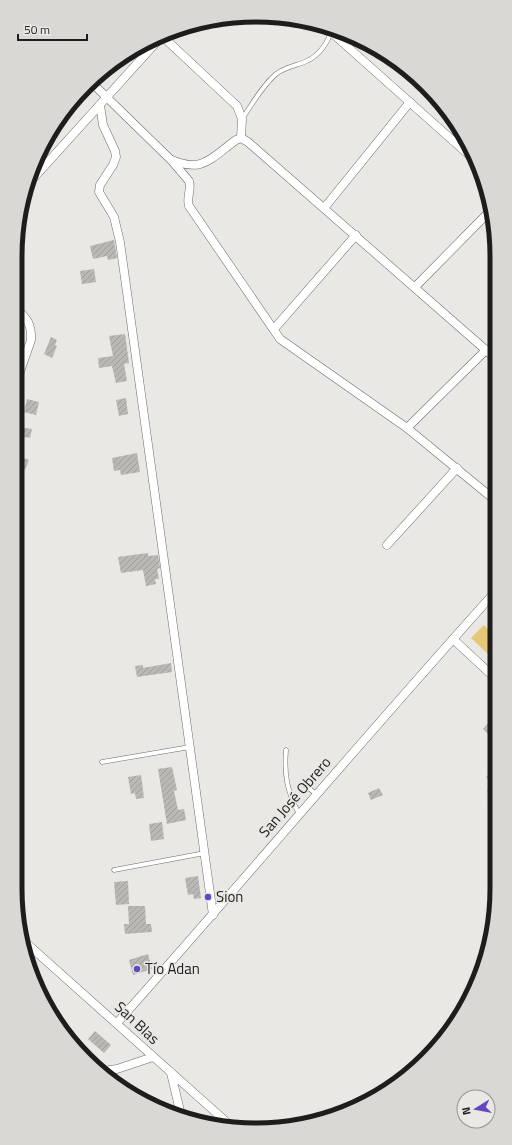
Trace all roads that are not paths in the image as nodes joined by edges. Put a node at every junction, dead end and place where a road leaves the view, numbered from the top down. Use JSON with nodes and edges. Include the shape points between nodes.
{"nodes":[{"id":1,"x":329,"y":33,"type":"edge"},
{"id":2,"x":335,"y":36,"type":"edge"},
{"id":3,"x":166,"y":40,"type":"edge"},
{"id":4,"x":153,"y":46,"type":"edge"},
{"id":5,"x":96,"y":86,"type":"edge"},
{"id":6,"x":107,"y":97,"type":"junction"},
{"id":7,"x":410,"y":102,"type":"junction"},
{"id":8,"x":100,"y":104,"type":"junction"},
{"id":9,"x":242,"y":119,"type":"junction"},
{"id":10,"x":241,"y":138,"type":"junction"},
{"id":11,"x":465,"y":152,"type":"edge"},
{"id":12,"x":170,"y":159,"type":"junction"},
{"id":13,"x":37,"y":173,"type":"edge"},
{"id":14,"x":325,"y":208,"type":"junction"},
{"id":15,"x":487,"y":214,"type":"edge"},
{"id":16,"x":356,"y":235,"type":"junction"},
{"id":17,"x":415,"y":286,"type":"junction"},
{"id":18,"x":22,"y":315,"type":"edge"},
{"id":19,"x":274,"y":329,"type":"junction"},
{"id":20,"x":486,"y":350,"type":"junction"},
{"id":21,"x":490,"y":354,"type":"edge"},
{"id":22,"x":22,"y":366,"type":"edge"},
{"id":23,"x":408,"y":428,"type":"junction"},
{"id":24,"x":457,"y":468,"type":"junction"},
{"id":25,"x":490,"y":496,"type":"edge"},
{"id":26,"x":387,"y":545,"type":"dead end"},
{"id":27,"x":490,"y":598,"type":"edge"},
{"id":28,"x":453,"y":639,"type":"junction"},
{"id":29,"x":490,"y":673,"type":"edge"},
{"id":30,"x":190,"y":747,"type":"junction"},
{"id":31,"x":286,"y":750,"type":"dead end"},
{"id":32,"x":102,"y":762,"type":"dead end"},
{"id":33,"x":305,"y":785,"type":"dead end"},
{"id":34,"x":316,"y":794,"type":"junction"},
{"id":35,"x":299,"y":814,"type":"junction"},
{"id":36,"x":205,"y":853,"type":"junction"},
{"id":37,"x":114,"y":870,"type":"dead end"},
{"id":38,"x":213,"y":915,"type":"junction"},
{"id":39,"x":29,"y":945,"type":"edge"},
{"id":40,"x":117,"y":1023,"type":"junction"},
{"id":41,"x":153,"y":1057,"type":"junction"},
{"id":42,"x":108,"y":1070,"type":"edge"},
{"id":43,"x":171,"y":1073,"type":"junction"},
{"id":44,"x":180,"y":1111,"type":"edge"},
{"id":45,"x":225,"y":1121,"type":"edge"}],
"edges":[{"from":1,"to":9,"type":"lane","via":[[324,47],[316,55],[277,73],[262,89]]},
{"from":2,"to":7,"type":"street"},
{"from":3,"to":9,"type":"street","via":[[237,106]]},
{"from":4,"to":6,"type":"street"},
{"from":5,"to":6,"type":"street"},
{"from":6,"to":8,"type":"street"},
{"from":6,"to":12,"type":"street"},
{"from":7,"to":11,"type":"street"},
{"from":7,"to":14,"type":"street"},
{"from":8,"to":13,"type":"street"},
{"from":8,"to":30,"type":"street","via":[[103,125],[116,157],[100,185],[100,192],[114,217],[120,242]]},
{"from":9,"to":10,"type":"street"},
{"from":10,"to":12,"type":"street","via":[[200,165],[189,165]]},
{"from":10,"to":14,"type":"street"},
{"from":12,"to":19,"type":"street","via":[[189,181],[189,206]]},
{"from":14,"to":16,"type":"street"},
{"from":15,"to":17,"type":"street"},
{"from":16,"to":17,"type":"street"},
{"from":16,"to":19,"type":"street"},
{"from":17,"to":20,"type":"street"},
{"from":18,"to":22,"type":"street","via":[[30,326],[31,334]]},
{"from":19,"to":23,"type":"street","via":[[280,339]]},
{"from":20,"to":21,"type":"street"},
{"from":20,"to":23,"type":"street"},
{"from":23,"to":24,"type":"street"},
{"from":24,"to":25,"type":"street"},
{"from":24,"to":26,"type":"street"},
{"from":27,"to":28,"type":"street","name":"San José Obrero"},
{"from":28,"to":29,"type":"street"},
{"from":28,"to":34,"type":"street","name":"San José Obrero"},
{"from":30,"to":32,"type":"lane"},
{"from":30,"to":36,"type":"street"},
{"from":31,"to":35,"type":"lane","via":[[285,774],[293,803]]},
{"from":33,"to":34,"type":"lane"},
{"from":34,"to":35,"type":"street","name":"San José Obrero"},
{"from":35,"to":38,"type":"street","name":"San José Obrero"},
{"from":36,"to":37,"type":"lane"},
{"from":36,"to":38,"type":"street"},
{"from":38,"to":40,"type":"street","name":"San José Obrero"},
{"from":39,"to":40,"type":"street","name":"San Blas"},
{"from":40,"to":41,"type":"street","name":"San Blas"},
{"from":41,"to":42,"type":"street"},
{"from":41,"to":43,"type":"street","name":"San Blas"},
{"from":43,"to":44,"type":"street"},
{"from":43,"to":45,"type":"street","name":"San Blas"}]}
